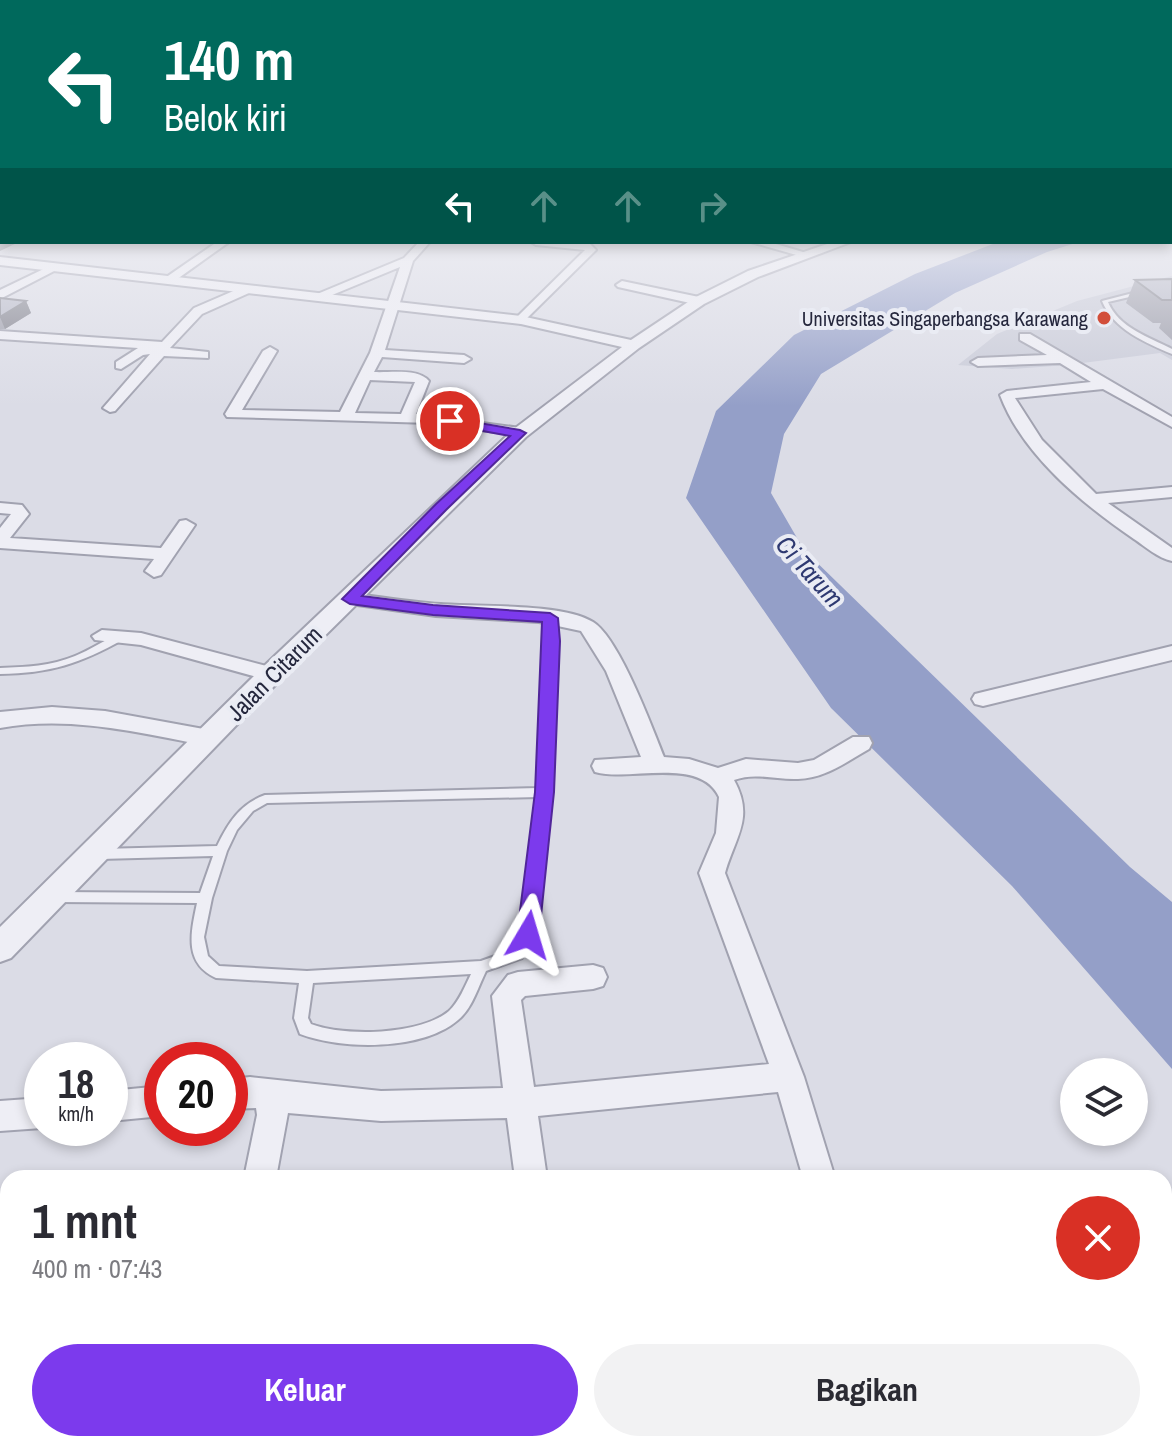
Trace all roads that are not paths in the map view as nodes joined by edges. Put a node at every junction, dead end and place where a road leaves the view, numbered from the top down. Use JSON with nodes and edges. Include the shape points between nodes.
{"nodes":[{"id":1,"x":47,"y":271,"type":"edge"},
{"id":2,"x":87,"y":271,"type":"edge"},
{"id":3,"x":171,"y":271,"type":"edge"},
{"id":4,"x":175,"y":271,"type":"edge"},
{"id":5,"x":381,"y":271,"type":"edge"},
{"id":6,"x":405,"y":271,"type":"edge"},
{"id":7,"x":574,"y":271,"type":"edge"},
{"id":8,"x":762,"y":271,"type":"edge"},
{"id":9,"x":161,"y":279,"type":"junction"},
{"id":10,"x":622,"y":285,"type":"dead end"},
{"id":11,"x":1172,"y":285,"type":"edge"},
{"id":12,"x":245,"y":290,"type":"junction"},
{"id":13,"x":0,"y":295,"type":"edge"},
{"id":14,"x":316,"y":297,"type":"junction"},
{"id":15,"x":699,"y":301,"type":"junction"},
{"id":16,"x":393,"y":307,"type":"junction"},
{"id":17,"x":521,"y":320,"type":"junction"},
{"id":18,"x":0,"y":335,"type":"edge"},
{"id":19,"x":1025,"y":337,"type":"dead end"},
{"id":20,"x":634,"y":345,"type":"junction"},
{"id":21,"x":163,"y":350,"type":"junction"},
{"id":22,"x":270,"y":351,"type":"dead end"},
{"id":23,"x":1172,"y":352,"type":"edge"},
{"id":24,"x":377,"y":353,"type":"junction"},
{"id":25,"x":203,"y":355,"type":"dead end"},
{"id":26,"x":464,"y":359,"type":"dead end"},
{"id":27,"x":1063,"y":359,"type":"junction"},
{"id":28,"x":978,"y":362,"type":"dead end"},
{"id":29,"x":121,"y":365,"type":"dead end"},
{"id":30,"x":366,"y":376,"type":"junction"},
{"id":31,"x":1108,"y":384,"type":"junction"},
{"id":32,"x":110,"y":408,"type":"dead end"},
{"id":33,"x":345,"y":417,"type":"junction"},
{"id":34,"x":407,"y":418,"type":"junction"},
{"id":35,"x":1172,"y":423,"type":"edge"},
{"id":36,"x":520,"y":433,"type":"junction"},
{"id":37,"x":1172,"y":492,"type":"edge"},
{"id":38,"x":1091,"y":500,"type":"junction"},
{"id":39,"x":0,"y":508,"type":"edge"},
{"id":40,"x":186,"y":525,"type":"dead end"},
{"id":41,"x":0,"y":541,"type":"edge"},
{"id":42,"x":167,"y":554,"type":"junction"},
{"id":43,"x":1172,"y":556,"type":"edge"},
{"id":44,"x":154,"y":571,"type":"dead end"},
{"id":45,"x":350,"y":599,"type":"junction"},
{"id":46,"x":550,"y":618,"type":"junction"},
{"id":47,"x":111,"y":636,"type":"joint"},
{"id":48,"x":1172,"y":653,"type":"edge"},
{"id":49,"x":0,"y":671,"type":"edge"},
{"id":50,"x":271,"y":674,"type":"junction"},
{"id":51,"x":983,"y":699,"type":"dead end"},
{"id":52,"x":0,"y":720,"type":"edge"},
{"id":53,"x":209,"y":738,"type":"junction"},
{"id":54,"x":861,"y":743,"type":"dead end"},
{"id":55,"x":655,"y":765,"type":"junction"},
{"id":56,"x":603,"y":766,"type":"dead end"},
{"id":57,"x":719,"y":776,"type":"junction"},
{"id":58,"x":544,"y":792,"type":"junction"},
{"id":59,"x":221,"y":851,"type":"junction"},
{"id":60,"x":95,"y":854,"type":"junction"},
{"id":61,"x":51,"y":897,"type":"junction"},
{"id":62,"x":205,"y":898,"type":"junction"},
{"id":63,"x":0,"y":948,"type":"edge"},
{"id":64,"x":481,"y":967,"type":"junction"},
{"id":65,"x":307,"y":977,"type":"junction"},
{"id":66,"x":593,"y":977,"type":"dead end"},
{"id":67,"x":789,"y":1077,"type":"junction"},
{"id":68,"x":248,"y":1092,"type":"edge"},
{"id":69,"x":268,"y":1096,"type":"junction"},
{"id":70,"x":520,"y":1103,"type":"junction"},
{"id":71,"x":24,"y":1114,"type":"edge"},
{"id":72,"x":0,"y":1116,"type":"edge"},
{"id":73,"x":262,"y":1170,"type":"edge"},
{"id":74,"x":530,"y":1170,"type":"edge"},
{"id":75,"x":817,"y":1170,"type":"edge"}],
"edges":[{"from":1,"to":13,"type":"street"},
{"from":2,"to":9,"type":"street"},
{"from":3,"to":9,"type":"street"},
{"from":4,"to":9,"type":"street"},
{"from":5,"to":14,"type":"street"},
{"from":6,"to":16,"type":"street"},
{"from":7,"to":17,"type":"street"},
{"from":8,"to":15,"type":"street","name":"Jalan Citarum"},
{"from":9,"to":12,"type":"street"},
{"from":10,"to":15,"type":"street"},
{"from":11,"to":23,"type":"lane","via":[[1105,301],[1118,321]]},
{"from":12,"to":14,"type":"street"},
{"from":12,"to":21,"type":"street","via":[[198,311]]},
{"from":14,"to":16,"type":"street"},
{"from":15,"to":20,"type":"street","name":"Jalan Citarum"},
{"from":16,"to":17,"type":"street"},
{"from":16,"to":24,"type":"street"},
{"from":17,"to":20,"type":"street"},
{"from":18,"to":21,"type":"street"},
{"from":19,"to":27,"type":"street"},
{"from":20,"to":36,"type":"street","name":"Jalan Citarum"},
{"from":21,"to":25,"type":"street"},
{"from":21,"to":29,"type":"street","via":[[141,351]]},
{"from":21,"to":32,"type":"street"},
{"from":22,"to":33,"type":"street","via":[[232,414]]},
{"from":24,"to":26,"type":"street"},
{"from":24,"to":30,"type":"street"},
{"from":27,"to":28,"type":"street"},
{"from":27,"to":31,"type":"street"},
{"from":30,"to":33,"type":"street"},
{"from":30,"to":34,"type":"street","via":[[422,381]]},
{"from":31,"to":35,"type":"street"},
{"from":31,"to":38,"type":"street","via":[[1007,395],[1036,443]]},
{"from":33,"to":34,"type":"street"},
{"from":34,"to":36,"type":"street"},
{"from":36,"to":45,"type":"street","name":"Jalan Citarum"},
{"from":37,"to":38,"type":"street"},
{"from":38,"to":43,"type":"street"},
{"from":39,"to":41,"type":"street","via":[[20,514]]},
{"from":40,"to":42,"type":"street"},
{"from":41,"to":42,"type":"street"},
{"from":42,"to":44,"type":"street"},
{"from":45,"to":46,"type":"street"},
{"from":45,"to":50,"type":"street","name":"Jalan Citarum"},
{"from":46,"to":55,"type":"street","via":[[577,622],[595,634]]},
{"from":46,"to":58,"type":"lane"},
{"from":47,"to":49,"type":"lane","via":[[81,659],[54,669]]},
{"from":47,"to":50,"type":"street","via":[[141,639]]},
{"from":48,"to":51,"type":"street"},
{"from":50,"to":53,"type":"street","name":"Jalan Citarum"},
{"from":52,"to":53,"type":"street","via":[[73,715]]},
{"from":53,"to":60,"type":"street","name":"Jalan Citarum"},
{"from":54,"to":57,"type":"street","via":[[819,768],[746,767]]},
{"from":55,"to":56,"type":"street"},
{"from":55,"to":57,"type":"street","via":[[700,768]]},
{"from":57,"to":67,"type":"street","via":[[729,790],[733,815],[712,873]]},
{"from":58,"to":59,"type":"lane","via":[[265,799],[249,805]]},
{"from":58,"to":64,"type":"lane","via":[[528,935],[517,954]]},
{"from":59,"to":60,"type":"lane"},
{"from":59,"to":62,"type":"lane"},
{"from":60,"to":61,"type":"street","name":"Jalan Citarum"},
{"from":61,"to":62,"type":"lane"},
{"from":61,"to":63,"type":"street","name":"Jalan Citarum"},
{"from":62,"to":65,"type":"lane","via":[[197,937],[202,959],[216,972]]},
{"from":64,"to":65,"type":"lane"},
{"from":64,"to":65,"type":"lane","via":[[455,1014],[439,1026],[407,1036],[319,1035],[305,1029],[301,1018]]},
{"from":66,"to":70,"type":"street","via":[[518,984],[506,996]]},
{"from":67,"to":70,"type":"street"},
{"from":67,"to":75,"type":"street"},
{"from":68,"to":69,"type":"street"},
{"from":69,"to":70,"type":"street","via":[[381,1106]]},
{"from":69,"to":73,"type":"street","via":[[273,1115]]},
{"from":70,"to":74,"type":"street"},
{"from":71,"to":72,"type":"street"}]}
